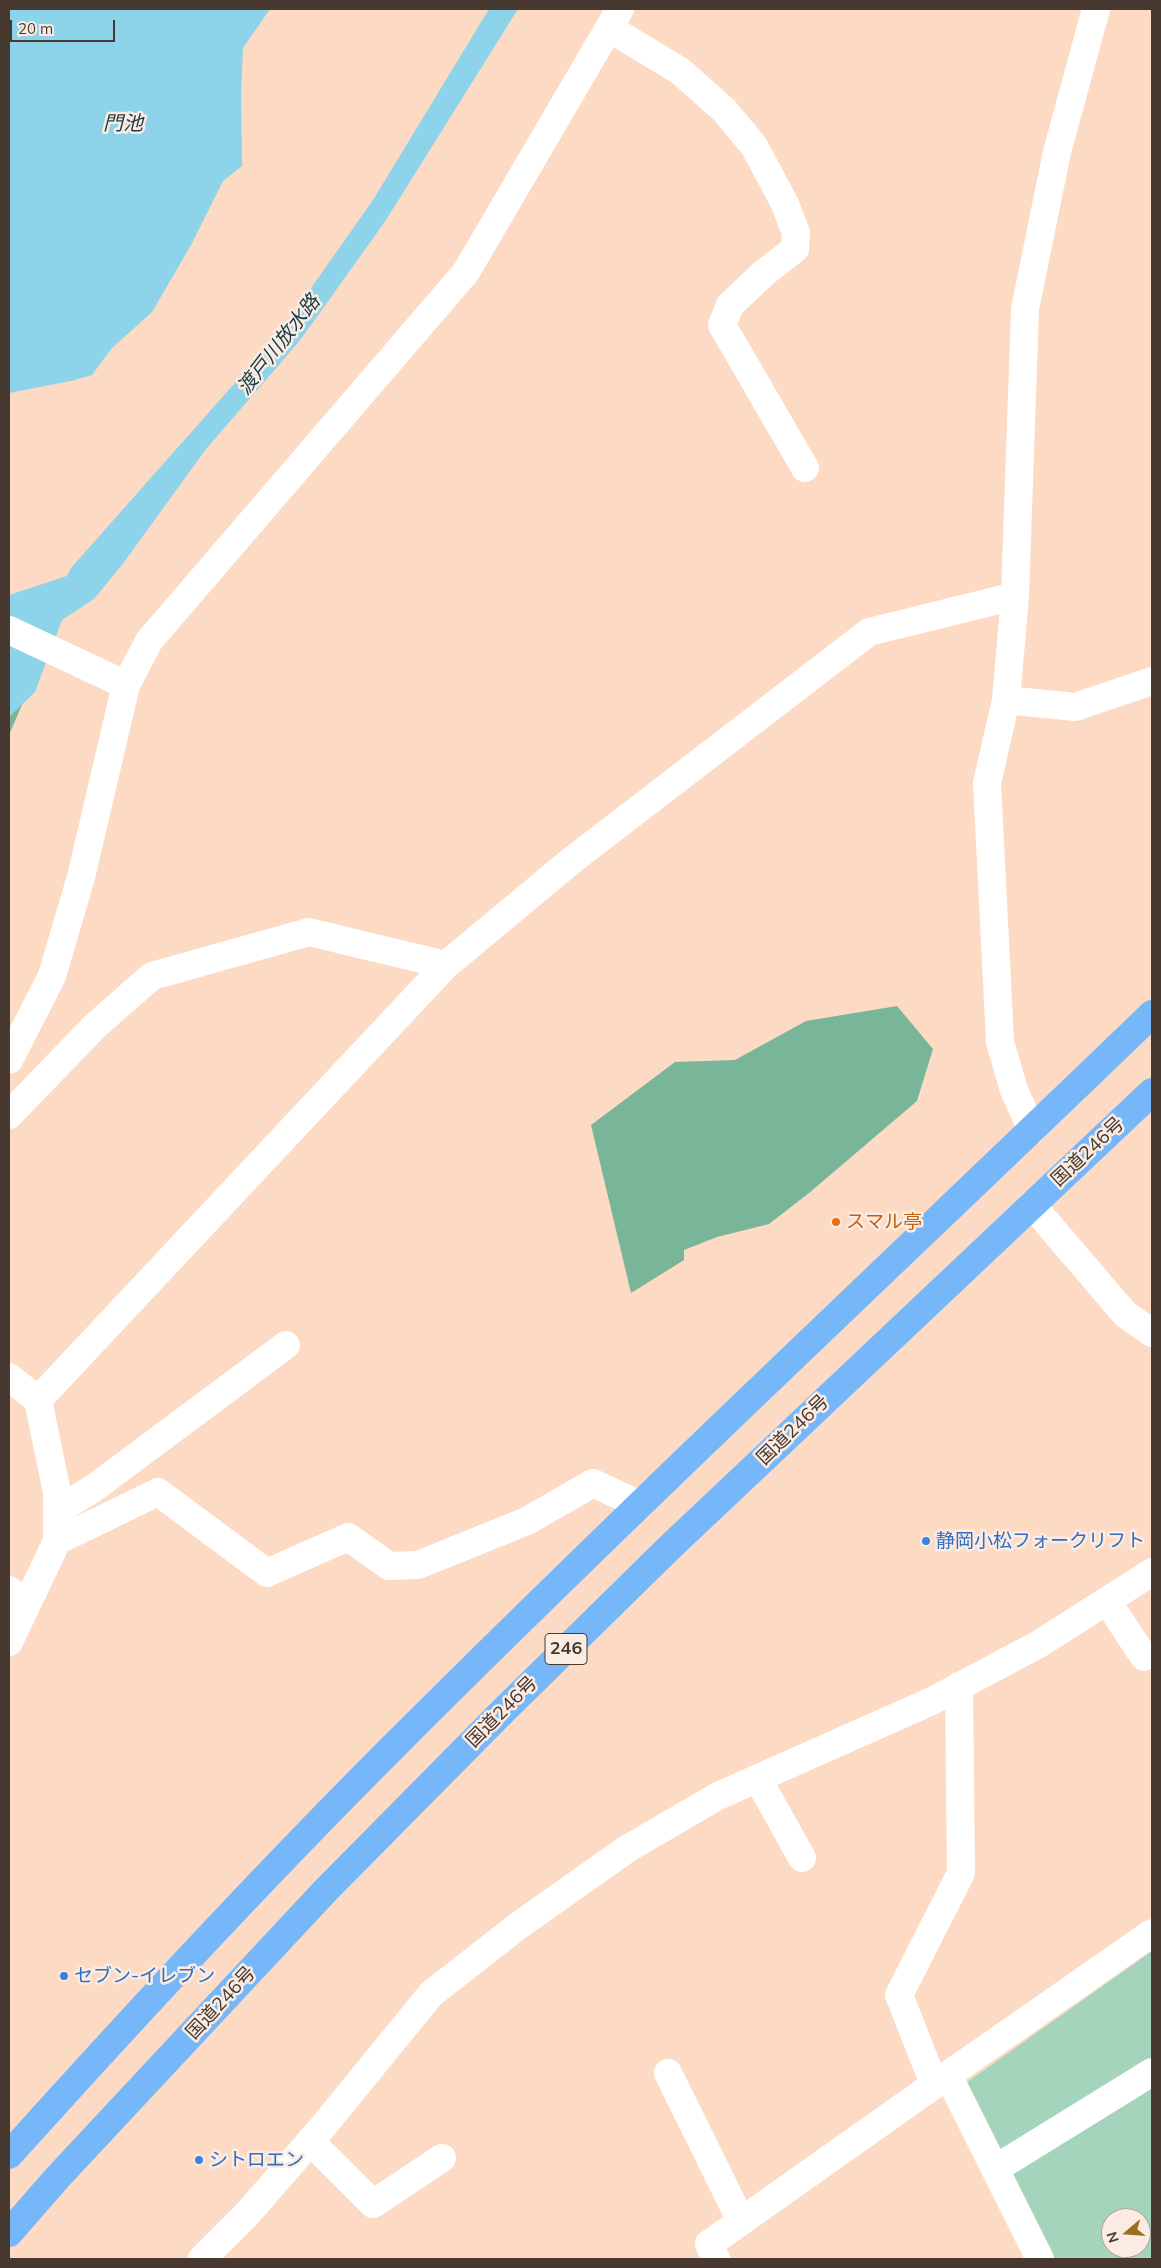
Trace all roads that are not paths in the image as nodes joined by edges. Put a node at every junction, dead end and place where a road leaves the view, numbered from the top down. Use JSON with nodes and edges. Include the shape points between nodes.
{"nodes":[{"id":1,"x":1096,"y":9,"type":"edge"},
{"id":2,"x":614,"y":18,"type":"edge"},
{"id":3,"x":805,"y":468,"type":"dead end"},
{"id":4,"x":1015,"y":596,"type":"junction"},
{"id":5,"x":9,"y":630,"type":"edge"},
{"id":6,"x":1152,"y":681,"type":"edge"},
{"id":7,"x":126,"y":685,"type":"junction"},
{"id":8,"x":1006,"y":700,"type":"junction"},
{"id":9,"x":446,"y":965,"type":"junction"},
{"id":10,"x":1152,"y":1014,"type":"edge"},
{"id":11,"x":9,"y":1060,"type":"edge"},
{"id":12,"x":1152,"y":1092,"type":"edge"},
{"id":13,"x":9,"y":1115,"type":"edge"},
{"id":14,"x":1032,"y":1130,"type":"junction"},
{"id":15,"x":1032,"y":1205,"type":"junction"},
{"id":16,"x":1152,"y":1333,"type":"edge"},
{"id":17,"x":286,"y":1345,"type":"dead end"},
{"id":18,"x":9,"y":1377,"type":"edge"},
{"id":19,"x":38,"y":1400,"type":"junction"},
{"id":20,"x":640,"y":1505,"type":"junction"},
{"id":21,"x":57,"y":1511,"type":"junction"},
{"id":22,"x":57,"y":1541,"type":"junction"},
{"id":23,"x":1152,"y":1572,"type":"edge"},
{"id":24,"x":18,"y":1597,"type":"edge"},
{"id":25,"x":1108,"y":1601,"type":"junction"},
{"id":26,"x":9,"y":1642,"type":"edge"},
{"id":27,"x":1144,"y":1657,"type":"dead end"},
{"id":28,"x":958,"y":1686,"type":"junction"},
{"id":29,"x":758,"y":1778,"type":"junction"},
{"id":30,"x":802,"y":1858,"type":"dead end"},
{"id":31,"x":1152,"y":1933,"type":"edge"},
{"id":32,"x":1152,"y":2072,"type":"edge"},
{"id":33,"x":668,"y":2073,"type":"dead end"},
{"id":34,"x":941,"y":2080,"type":"junction"},
{"id":35,"x":310,"y":2141,"type":"junction"},
{"id":36,"x":9,"y":2154,"type":"edge"},
{"id":37,"x":442,"y":2158,"type":"dead end"},
{"id":38,"x":995,"y":2169,"type":"junction"},
{"id":39,"x":741,"y":2221,"type":"junction"},
{"id":40,"x":9,"y":2233,"type":"edge"},
{"id":41,"x":202,"y":2259,"type":"edge"},
{"id":42,"x":716,"y":2259,"type":"edge"},
{"id":43,"x":1040,"y":2259,"type":"edge"}],
"edges":[{"from":1,"to":4,"type":"street","via":[[1057,152],[1025,309]]},
{"from":2,"to":3,"type":"street","via":[[724,110],[754,146],[785,204],[796,233],[795,249],[730,305],[722,325]]},
{"from":2,"to":7,"type":"street","via":[[466,272],[149,641]]},
{"from":4,"to":8,"type":"street"},
{"from":4,"to":9,"type":"street","via":[[869,632],[571,861]]},
{"from":5,"to":7,"type":"street"},
{"from":6,"to":8,"type":"street","via":[[1075,707]]},
{"from":7,"to":11,"type":"street","via":[[81,877],[52,976]]},
{"from":8,"to":14,"type":"street","via":[[987,783],[1000,1042],[1014,1090]]},
{"from":9,"to":13,"type":"street","via":[[309,932],[152,976],[95,1026]]},
{"from":9,"to":19,"type":"street"},
{"from":10,"to":14,"type":"highway","number":"246"},
{"from":12,"to":15,"type":"highway","name":"国道246号","number":"246"},
{"from":14,"to":20,"type":"highway","number":"246"},
{"from":15,"to":16,"type":"street","via":[[1125,1314]]},
{"from":15,"to":40,"type":"highway","name":"国道246号","number":"246","via":[[669,1548],[501,1713],[325,1891]]},
{"from":17,"to":21,"type":"street","via":[[94,1488]]},
{"from":18,"to":19,"type":"street"},
{"from":19,"to":21,"type":"street","via":[[57,1492]]},
{"from":20,"to":22,"type":"street","via":[[594,1483],[527,1521],[418,1565],[389,1566],[348,1537],[267,1572],[158,1492]]},
{"from":20,"to":36,"type":"highway","number":"246","via":[[311,1831]]},
{"from":21,"to":22,"type":"street"},
{"from":22,"to":24,"type":"street"},
{"from":23,"to":25,"type":"street"},
{"from":24,"to":26,"type":"street"},
{"from":25,"to":27,"type":"street"},
{"from":25,"to":28,"type":"street","via":[[1039,1644]]},
{"from":28,"to":29,"type":"street"},
{"from":28,"to":34,"type":"street","via":[[961,1873],[899,1995]]},
{"from":29,"to":30,"type":"street"},
{"from":29,"to":35,"type":"street","via":[[718,1796],[626,1849],[518,1926],[431,1994]]},
{"from":31,"to":34,"type":"street"},
{"from":32,"to":38,"type":"street"},
{"from":33,"to":39,"type":"street"},
{"from":34,"to":38,"type":"street"},
{"from":34,"to":39,"type":"street"},
{"from":35,"to":37,"type":"street","via":[[373,2204]]},
{"from":35,"to":41,"type":"street","via":[[248,2213]]},
{"from":38,"to":43,"type":"street"},
{"from":39,"to":42,"type":"street","via":[[709,2244]]}]}
